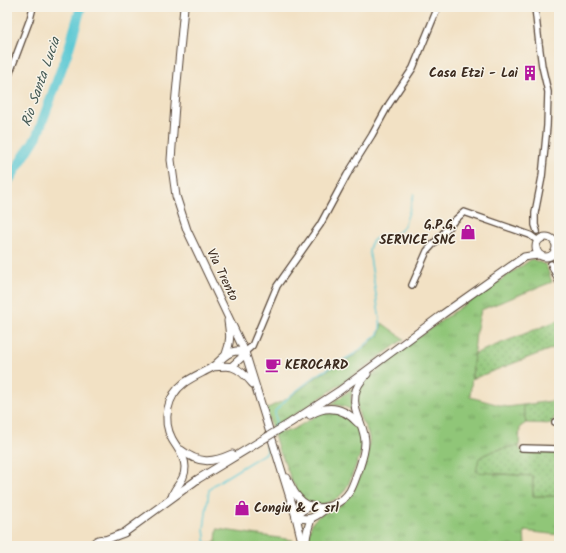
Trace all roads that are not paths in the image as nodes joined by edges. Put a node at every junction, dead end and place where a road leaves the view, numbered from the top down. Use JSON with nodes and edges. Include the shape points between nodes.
{"nodes":[{"id":1,"x":33,"y":7,"type":"edge"},
{"id":2,"x":184,"y":7,"type":"edge"},
{"id":3,"x":438,"y":7,"type":"edge"},
{"id":4,"x":535,"y":7,"type":"edge"},
{"id":5,"x":7,"y":80,"type":"edge"},
{"id":6,"x":537,"y":231,"type":"joint"},
{"id":7,"x":558,"y":234,"type":"edge"},
{"id":8,"x":542,"y":240,"type":"junction"},
{"id":9,"x":558,"y":242,"type":"edge"},
{"id":10,"x":553,"y":255,"type":"junction"},
{"id":11,"x":542,"y":256,"type":"junction"},
{"id":12,"x":524,"y":257,"type":"junction"},
{"id":13,"x":551,"y":264,"type":"junction"},
{"id":14,"x":559,"y":282,"type":"edge"},
{"id":15,"x":412,"y":285,"type":"dead end"},
{"id":16,"x":228,"y":314,"type":"junction"},
{"id":17,"x":245,"y":352,"type":"junction"},
{"id":18,"x":226,"y":354,"type":"junction"},
{"id":19,"x":386,"y":357,"type":"junction"},
{"id":20,"x":232,"y":366,"type":"junction"},
{"id":21,"x":212,"y":367,"type":"junction"},
{"id":22,"x":256,"y":388,"type":"junction"},
{"id":23,"x":290,"y":423,"type":"junction"},
{"id":24,"x":360,"y":425,"type":"junction"},
{"id":25,"x":177,"y":446,"type":"junction"},
{"id":26,"x":522,"y":448,"type":"dead end"},
{"id":27,"x":559,"y":449,"type":"edge"},
{"id":28,"x":240,"y":453,"type":"junction"},
{"id":29,"x":280,"y":468,"type":"junction"},
{"id":30,"x":172,"y":497,"type":"junction"},
{"id":31,"x":311,"y":506,"type":"junction"},
{"id":32,"x":329,"y":506,"type":"junction"},
{"id":33,"x":296,"y":517,"type":"junction"},
{"id":34,"x":311,"y":519,"type":"junction"},
{"id":35,"x":109,"y":544,"type":"edge"},
{"id":36,"x":92,"y":546,"type":"edge"},
{"id":37,"x":303,"y":546,"type":"edge"},
{"id":38,"x":306,"y":546,"type":"edge"}],
"edges":[{"from":1,"to":5,"type":"street"},
{"from":2,"to":16,"type":"street","name":"Via Trento","via":[[172,162],[176,196],[187,230]]},
{"from":3,"to":17,"type":"street","via":[[413,68],[389,104],[320,224],[277,286],[252,346]]},
{"from":4,"to":6,"type":"street","via":[[538,41],[548,92],[542,177],[535,213]]},
{"from":6,"to":8,"type":"street"},
{"from":7,"to":8,"type":"street"},
{"from":8,"to":9,"type":"street","via":[[553,239]]},
{"from":8,"to":11,"type":"street","via":[[537,251]]},
{"from":8,"to":12,"type":"street"},
{"from":8,"to":15,"type":"street","via":[[464,212],[427,251]]},
{"from":9,"to":10,"type":"street"},
{"from":10,"to":11,"type":"street"},
{"from":10,"to":13,"type":"street"},
{"from":11,"to":12,"type":"street"},
{"from":11,"to":13,"type":"street"},
{"from":12,"to":19,"type":"street"},
{"from":13,"to":14,"type":"street"},
{"from":16,"to":17,"type":"street","name":"Via Trento"},
{"from":16,"to":18,"type":"street","via":[[230,344]]},
{"from":17,"to":18,"type":"street","via":[[235,351]]},
{"from":17,"to":20,"type":"street"},
{"from":17,"to":22,"type":"street","name":"Via Trento"},
{"from":18,"to":21,"type":"street"},
{"from":19,"to":23,"type":"street"},
{"from":19,"to":24,"type":"street","via":[[358,386],[355,404]]},
{"from":20,"to":21,"type":"street"},
{"from":20,"to":22,"type":"street"},
{"from":21,"to":25,"type":"street","via":[[185,382],[172,397],[168,407],[168,428]]},
{"from":22,"to":29,"type":"street","name":"Via Trento"},
{"from":23,"to":24,"type":"street","via":[[299,422],[318,410],[337,409],[346,412]]},
{"from":23,"to":28,"type":"street","bridge":true},
{"from":24,"to":32,"type":"street","via":[[365,441],[364,450],[352,487],[344,498]]},
{"from":25,"to":28,"type":"street","via":[[197,460],[220,459]]},
{"from":25,"to":30,"type":"street","via":[[185,466],[184,476]]},
{"from":26,"to":27,"type":"street"},
{"from":28,"to":30,"type":"street"},
{"from":29,"to":31,"type":"street","via":[[299,498]]},
{"from":29,"to":33,"type":"street","name":"Via Trento"},
{"from":30,"to":35,"type":"street"},
{"from":31,"to":32,"type":"street"},
{"from":31,"to":33,"type":"street","via":[[303,509]]},
{"from":32,"to":34,"type":"street"},
{"from":33,"to":34,"type":"street"},
{"from":33,"to":37,"type":"street","name":"Via Trento"},
{"from":34,"to":38,"type":"street"},
{"from":35,"to":36,"type":"street","via":[[100,539]]}]}
